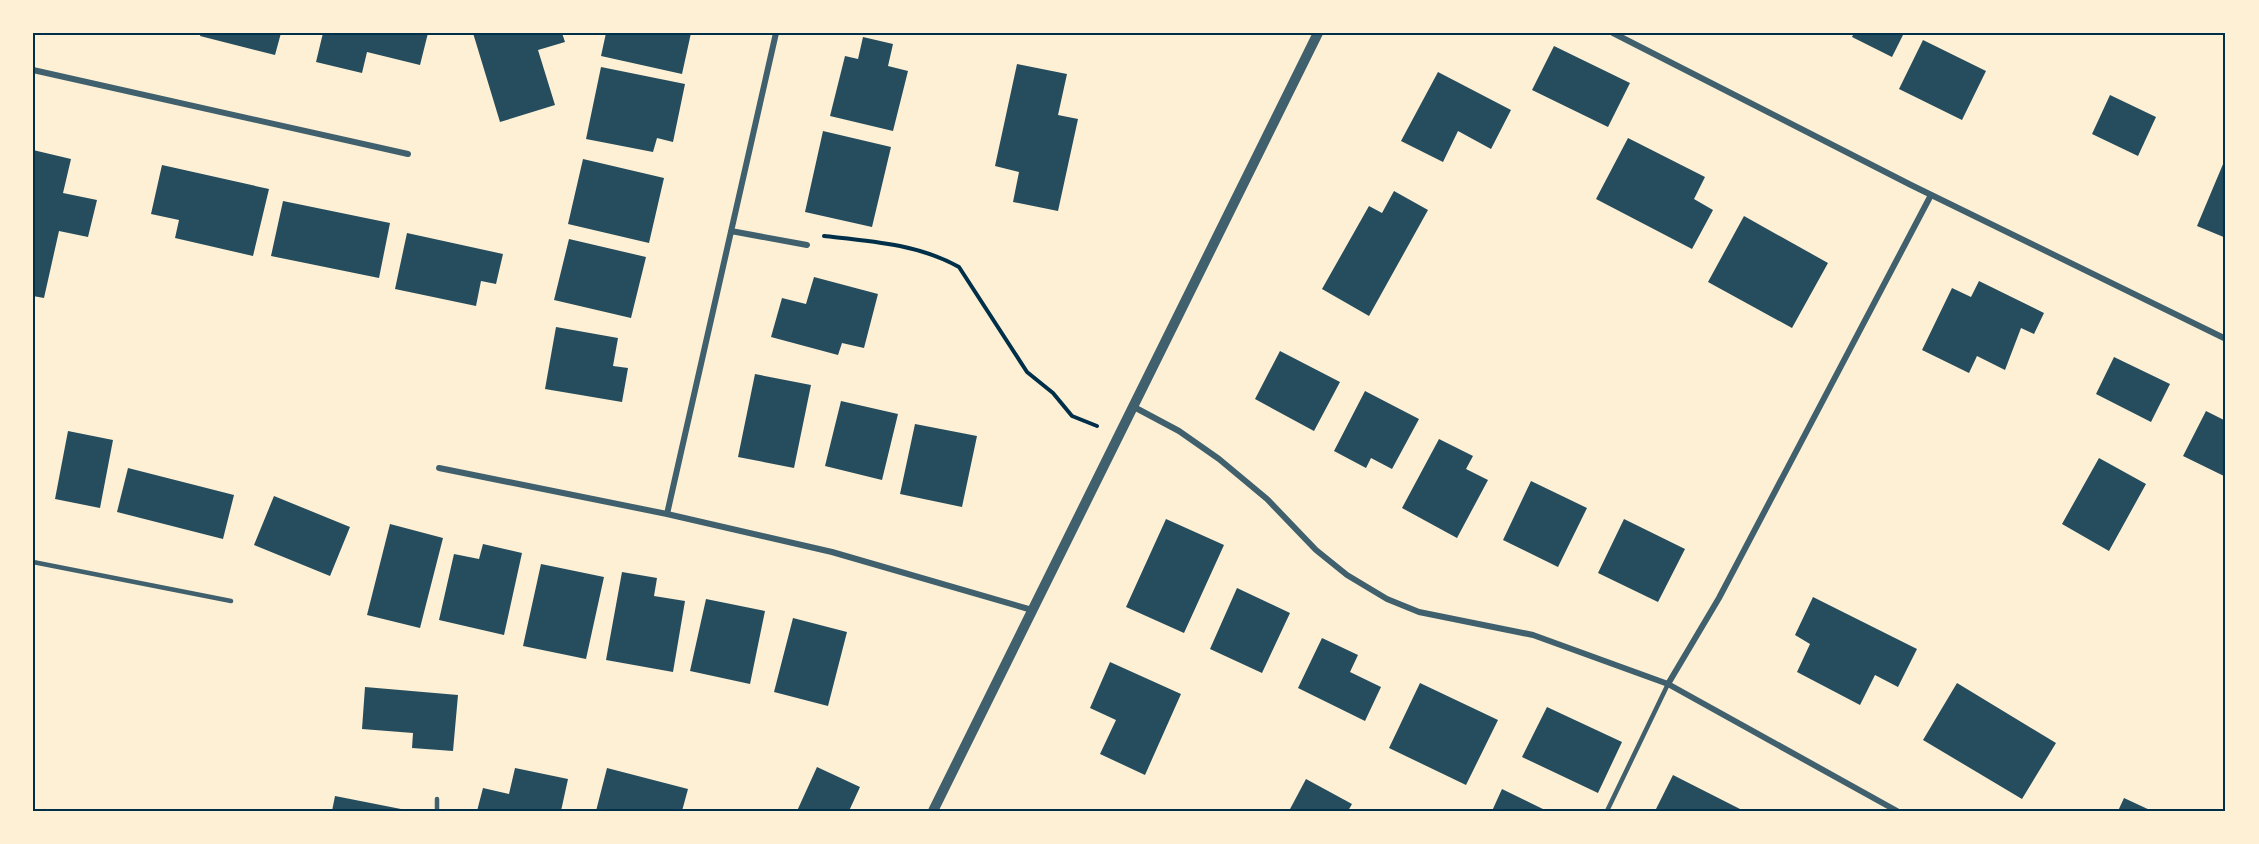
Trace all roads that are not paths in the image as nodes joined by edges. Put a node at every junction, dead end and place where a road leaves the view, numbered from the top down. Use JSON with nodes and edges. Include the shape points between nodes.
{"nodes":[{"id":1,"x":776,"y":33,"type":"edge"},
{"id":2,"x":1318,"y":33,"type":"edge"},
{"id":3,"x":1612,"y":33,"type":"edge"},
{"id":4,"x":33,"y":70,"type":"edge"},
{"id":5,"x":408,"y":154,"type":"dead end"},
{"id":6,"x":1931,"y":195,"type":"junction"},
{"id":7,"x":731,"y":231,"type":"junction"},
{"id":8,"x":807,"y":246,"type":"road end"},
{"id":9,"x":2226,"y":339,"type":"edge"},
{"id":10,"x":1134,"y":407,"type":"junction"},
{"id":11,"x":440,"y":468,"type":"dead end"},
{"id":12,"x":667,"y":514,"type":"junction"},
{"id":13,"x":33,"y":562,"type":"edge"},
{"id":14,"x":231,"y":601,"type":"dead end"},
{"id":15,"x":1032,"y":610,"type":"junction"},
{"id":16,"x":1668,"y":684,"type":"junction"},
{"id":17,"x":437,"y":799,"type":"dead end"},
{"id":18,"x":436,"y":811,"type":"edge"},
{"id":19,"x":933,"y":811,"type":"edge"},
{"id":20,"x":1607,"y":811,"type":"edge"},
{"id":21,"x":1897,"y":811,"type":"edge"}],
"edges":[{"from":1,"to":7,"type":"street"},
{"from":2,"to":10,"type":"street"},
{"from":3,"to":6,"type":"street"},
{"from":4,"to":5,"type":"street"},
{"from":6,"to":9,"type":"street"},
{"from":6,"to":16,"type":"street","via":[[1725,588]]},
{"from":7,"to":8,"type":"street"},
{"from":7,"to":12,"type":"street"},
{"from":10,"to":15,"type":"street"},
{"from":10,"to":16,"type":"street","via":[[1179,431],[1219,459],[1267,499],[1316,550],[1347,575],[1387,598],[1419,612],[1533,635]]},
{"from":11,"to":12,"type":"street"},
{"from":12,"to":15,"type":"street","via":[[832,552]]},
{"from":13,"to":14,"type":"lane"},
{"from":15,"to":19,"type":"street"},
{"from":16,"to":20,"type":"lane"},
{"from":16,"to":21,"type":"street"},
{"from":17,"to":18,"type":"lane"}]}
